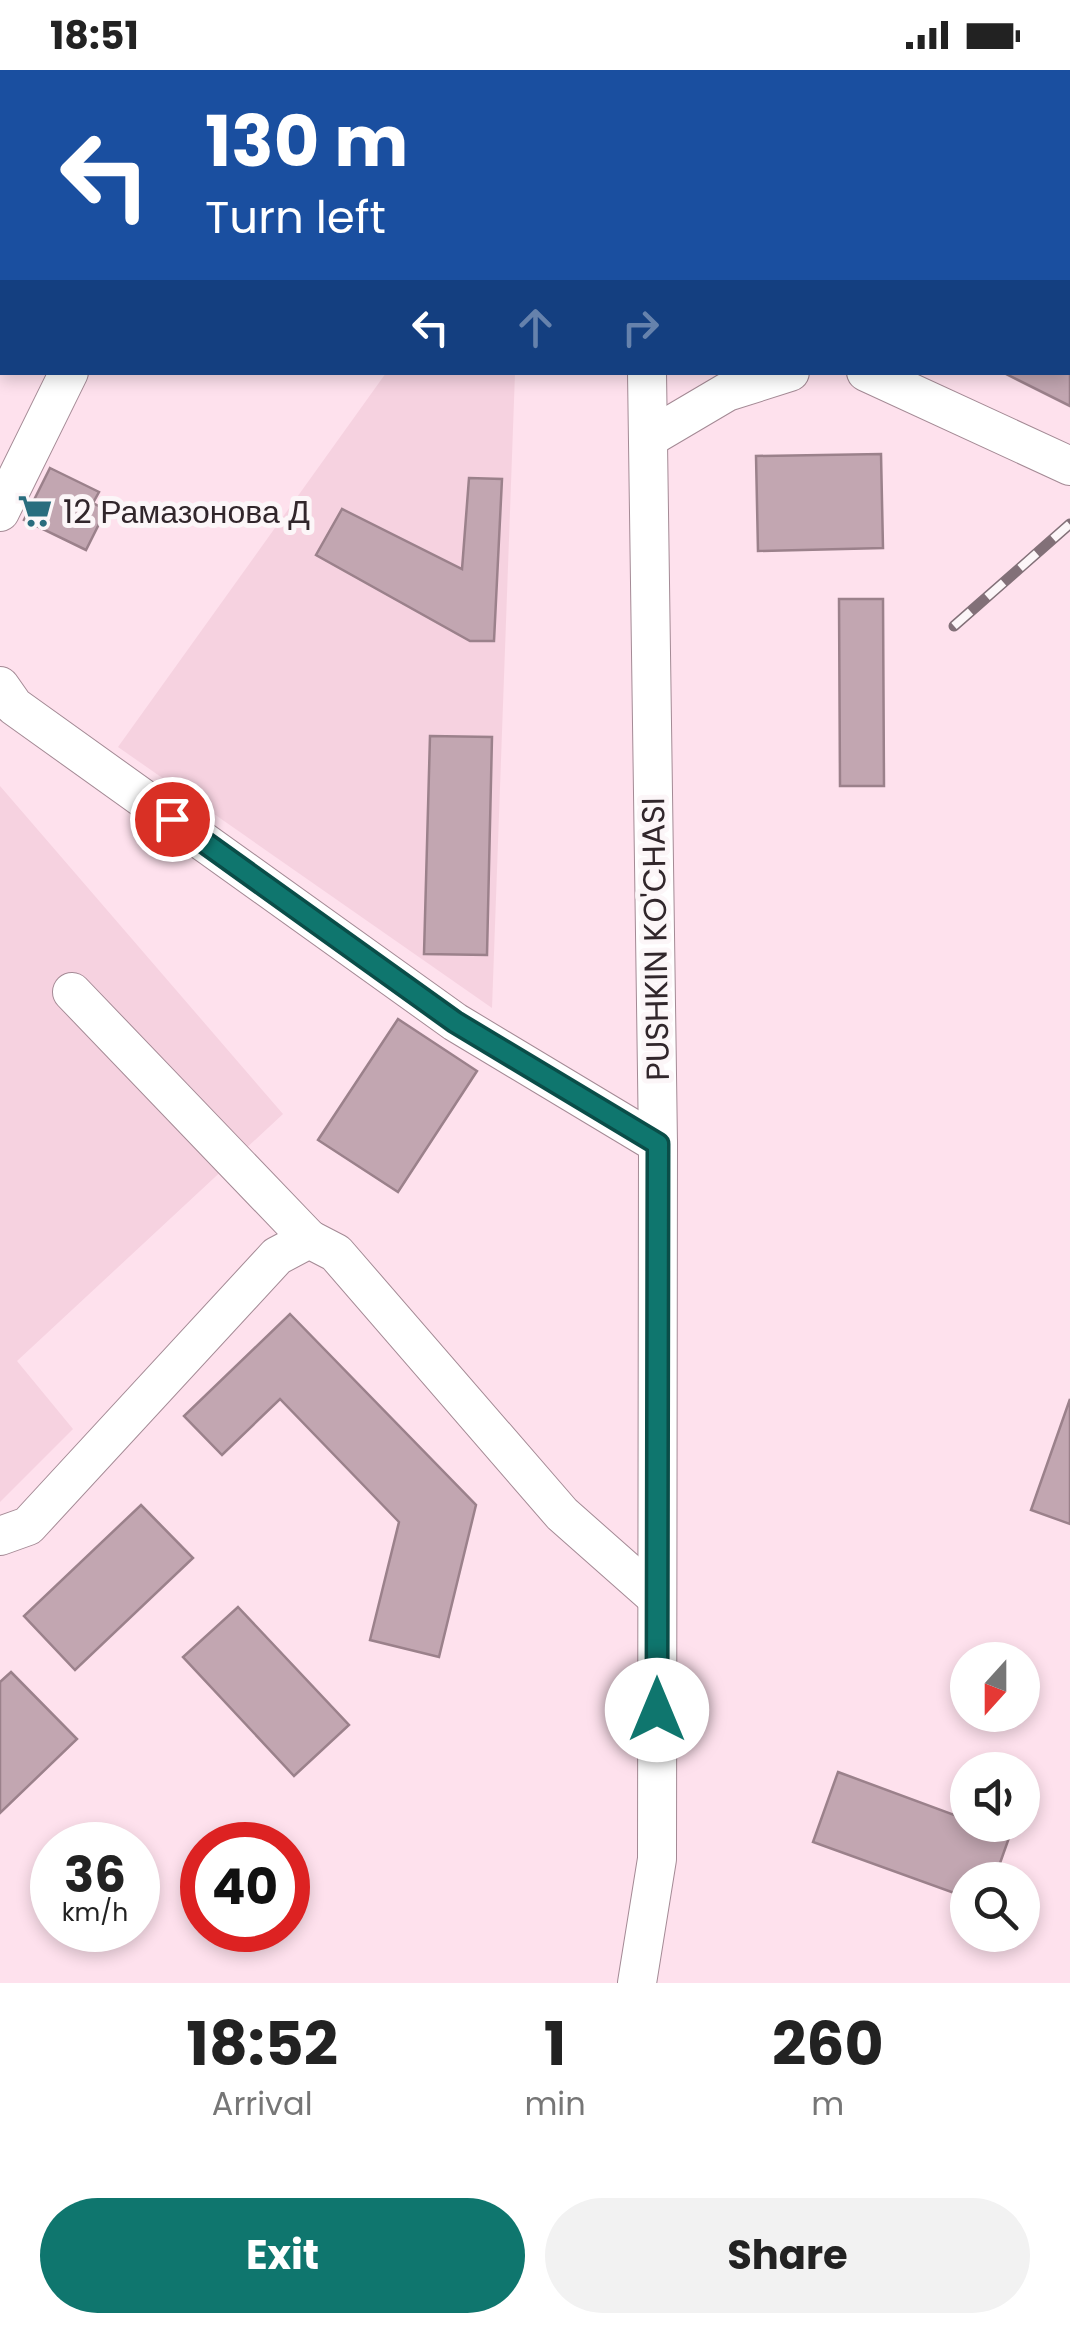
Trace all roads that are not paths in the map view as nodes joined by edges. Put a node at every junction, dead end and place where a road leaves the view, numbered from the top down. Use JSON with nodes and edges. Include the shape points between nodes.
{"nodes":[{"id":1,"x":68,"y":375,"type":"edge"},
{"id":2,"x":647,"y":375,"type":"edge"},
{"id":3,"x":781,"y":375,"type":"edge"},
{"id":4,"x":873,"y":375,"type":"edge"},
{"id":5,"x":649,"y":438,"type":"junction"},
{"id":6,"x":1070,"y":466,"type":"edge"},
{"id":7,"x":0,"y":512,"type":"edge"},
{"id":8,"x":0,"y":686,"type":"edge"},
{"id":9,"x":72,"y":992,"type":"dead end"},
{"id":10,"x":658,"y":1144,"type":"junction"},
{"id":11,"x":310,"y":1239,"type":"junction"},
{"id":12,"x":0,"y":1536,"type":"edge"},
{"id":13,"x":657,"y":1598,"type":"junction"},
{"id":14,"x":636,"y":1983,"type":"edge"}],
"edges":[{"from":1,"to":7,"type":"street"},
{"from":2,"to":5,"type":"street","name":"PUSHKIN KO'CHASI"},
{"from":3,"to":5,"type":"street","via":[[727,392]]},
{"from":4,"to":6,"type":"street"},
{"from":5,"to":10,"type":"street","name":"PUSHKIN KO'CHASI"},
{"from":8,"to":10,"type":"street","via":[[14,706],[455,1022]]},
{"from":9,"to":11,"type":"street"},
{"from":10,"to":13,"type":"street","name":"PUSHKIN KO'CHASI"},
{"from":11,"to":12,"type":"street","via":[[277,1256],[28,1526]]},
{"from":11,"to":13,"type":"street","via":[[336,1253],[562,1514]]},
{"from":13,"to":14,"type":"street","name":"PUSHKIN KO'CHASI","via":[[657,1858]]}]}
